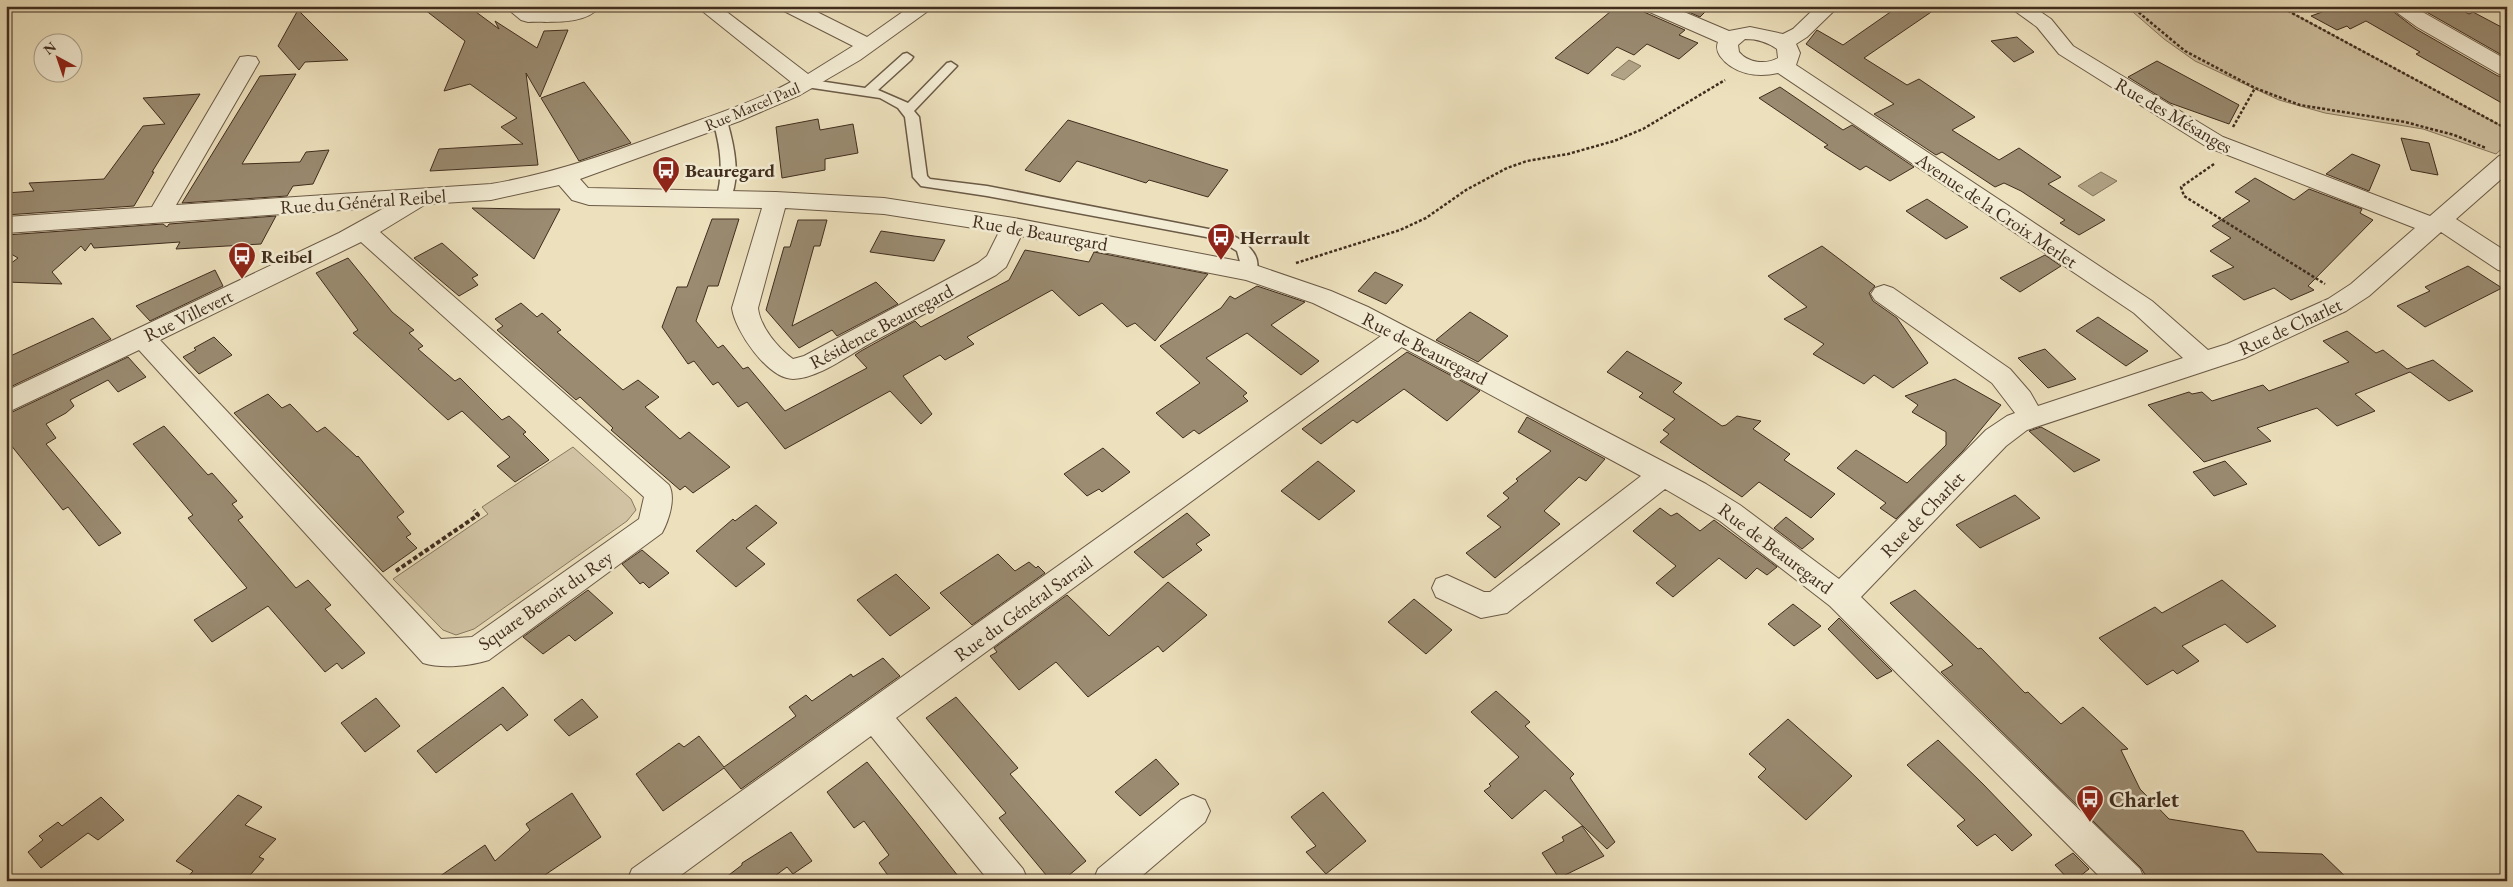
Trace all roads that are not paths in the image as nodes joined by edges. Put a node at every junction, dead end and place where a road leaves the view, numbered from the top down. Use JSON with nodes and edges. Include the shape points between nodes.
{"nodes":[{"id":1,"x":514,"y":6,"type":"edge"},
{"id":2,"x":590,"y":6,"type":"edge"},
{"id":3,"x":706,"y":6,"type":"edge"},
{"id":4,"x":789,"y":6,"type":"edge"},
{"id":5,"x":925,"y":6,"type":"edge"},
{"id":6,"x":1652,"y":6,"type":"edge"},
{"id":7,"x":1829,"y":6,"type":"edge"},
{"id":8,"x":2018,"y":6,"type":"edge"},
{"id":9,"x":2398,"y":6,"type":"edge"},
{"id":10,"x":1730,"y":39,"type":"junction"},
{"id":11,"x":1782,"y":42,"type":"junction"},
{"id":12,"x":868,"y":45,"type":"junction"},
{"id":13,"x":907,"y":57,"type":"dead end"},
{"id":14,"x":248,"y":62,"type":"dead end"},
{"id":15,"x":951,"y":66,"type":"dead end"},
{"id":16,"x":1782,"y":66,"type":"junction"},
{"id":17,"x":2507,"y":69,"type":"edge"},
{"id":18,"x":806,"y":83,"type":"junction"},
{"id":19,"x":868,"y":93,"type":"junction"},
{"id":20,"x":908,"y":110,"type":"junction"},
{"id":21,"x":720,"y":121,"type":"junction"},
{"id":22,"x":2498,"y":155,"type":"edge"},
{"id":23,"x":565,"y":178,"type":"junction"},
{"id":24,"x":423,"y":197,"type":"junction"},
{"id":25,"x":723,"y":200,"type":"junction"},
{"id":26,"x":776,"y":200,"type":"junction"},
{"id":27,"x":159,"y":214,"type":"junction"},
{"id":28,"x":2436,"y":223,"type":"junction"},
{"id":29,"x":6,"y":225,"type":"edge"},
{"id":30,"x":1014,"y":226,"type":"junction"},
{"id":31,"x":364,"y":231,"type":"junction"},
{"id":32,"x":2507,"y":264,"type":"edge"},
{"id":33,"x":1253,"y":273,"type":"junction"},
{"id":34,"x":1884,"y":294,"type":"dead end"},
{"id":35,"x":1402,"y":335,"type":"junction"},
{"id":36,"x":142,"y":337,"type":"junction"},
{"id":37,"x":2204,"y":362,"type":"junction"},
{"id":38,"x":6,"y":403,"type":"edge"},
{"id":39,"x":2031,"y":418,"type":"junction"},
{"id":40,"x":1662,"y":474,"type":"junction"},
{"id":41,"x":1447,"y":588,"type":"dead end"},
{"id":42,"x":1841,"y":597,"type":"junction"},
{"id":43,"x":874,"y":715,"type":"junction"},
{"id":44,"x":1193,"y":811,"type":"dead end"},
{"id":45,"x":644,"y":881,"type":"edge"},
{"id":46,"x":1011,"y":881,"type":"edge"},
{"id":47,"x":1110,"y":881,"type":"edge"},
{"id":48,"x":2128,"y":881,"type":"edge"}],
"edges":[{"from":1,"to":2,"type":"street","via":[[528,16],[574,14]]},
{"from":3,"to":18,"type":"street"},
{"from":4,"to":12,"type":"street"},
{"from":5,"to":12,"type":"street","name":"Rue Marcel Paul"},
{"from":6,"to":10,"type":"street"},
{"from":7,"to":11,"type":"street","via":[[1800,33]]},
{"from":8,"to":28,"type":"street","name":"Rue des Mésanges","via":[[2044,23],[2066,50],[2204,136],[2228,148]]},
{"from":9,"to":17,"type":"street"},
{"from":10,"to":11,"type":"street","via":[[1743,33],[1755,33]]},
{"from":10,"to":16,"type":"street","via":[[1726,47],[1734,60],[1763,70]]},
{"from":11,"to":16,"type":"street","via":[[1790,55]]},
{"from":12,"to":18,"type":"street","name":"Rue Marcel Paul"},
{"from":13,"to":19,"type":"lane"},
{"from":14,"to":27,"type":"street"},
{"from":15,"to":20,"type":"lane"},
{"from":16,"to":37,"type":"street","name":"Avenue de la Croix Merlet","via":[[2143,308]]},
{"from":18,"to":19,"type":"lane"},
{"from":18,"to":21,"type":"street","name":"Rue Marcel Paul"},
{"from":19,"to":20,"type":"lane","via":[[883,95]]},
{"from":20,"to":33,"type":"lane","via":[[912,116],[920,177],[926,183],[1218,234],[1244,248]]},
{"from":21,"to":23,"type":"street","name":"Rue Marcel Paul"},
{"from":21,"to":25,"type":"lane","via":[[729,162]]},
{"from":22,"to":28,"type":"street","name":"Rue de Charlet"},
{"from":23,"to":24,"type":"street","name":"Rue du Général Reibel","via":[[491,192]]},
{"from":23,"to":25,"type":"street","name":"Rue de Beauregard","via":[[580,194],[589,197]]},
{"from":24,"to":27,"type":"street","name":"Rue du Général Reibel"},
{"from":24,"to":31,"type":"street","name":"Rue Villevert"},
{"from":25,"to":26,"type":"street","name":"Rue de Beauregard"},
{"from":26,"to":30,"type":"street","name":"Rue de Beauregard","via":[[884,206]]},
{"from":26,"to":30,"type":"street","name":"Résidence Beauregard","via":[[746,316],[778,361],[790,369],[813,363],[987,269],[997,261]]},
{"from":27,"to":29,"type":"street","name":"Rue du Général Reibel"},
{"from":28,"to":32,"type":"street","name":"Rue des Mésanges"},
{"from":28,"to":37,"type":"street","name":"Rue de Charlet","via":[[2349,298],[2236,351]]},
{"from":30,"to":33,"type":"street","name":"Rue de Beauregard"},
{"from":31,"to":36,"type":"street","name":"Rue Villevert"},
{"from":31,"to":36,"type":"street","name":"Square Benoit du Rey","via":[[659,493],[652,525],[478,650],[434,653]]},
{"from":33,"to":35,"type":"street","name":"Rue de Beauregard","via":[[1322,297]]},
{"from":34,"to":39,"type":"street","via":[[2001,376],[2016,392]]},
{"from":35,"to":40,"type":"street","name":"Rue de Beauregard"},
{"from":35,"to":43,"type":"street","name":"Rue du Général Sarrail"},
{"from":36,"to":38,"type":"street","name":"Rue Villevert"},
{"from":37,"to":39,"type":"street","name":"Rue de Charlet"},
{"from":39,"to":42,"type":"street","name":"Rue de Charlet","via":[[2017,423],[1996,438]]},
{"from":40,"to":41,"type":"street","via":[[1496,604],[1480,605]]},
{"from":40,"to":42,"type":"street","name":"Rue de Beauregard","via":[[1730,513]]},
{"from":42,"to":48,"type":"street","name":"Rue de Beauregard"},
{"from":43,"to":45,"type":"street","name":"Rue du Général Sarrail"},
{"from":43,"to":46,"type":"street"},
{"from":44,"to":47,"type":"street"}]}
